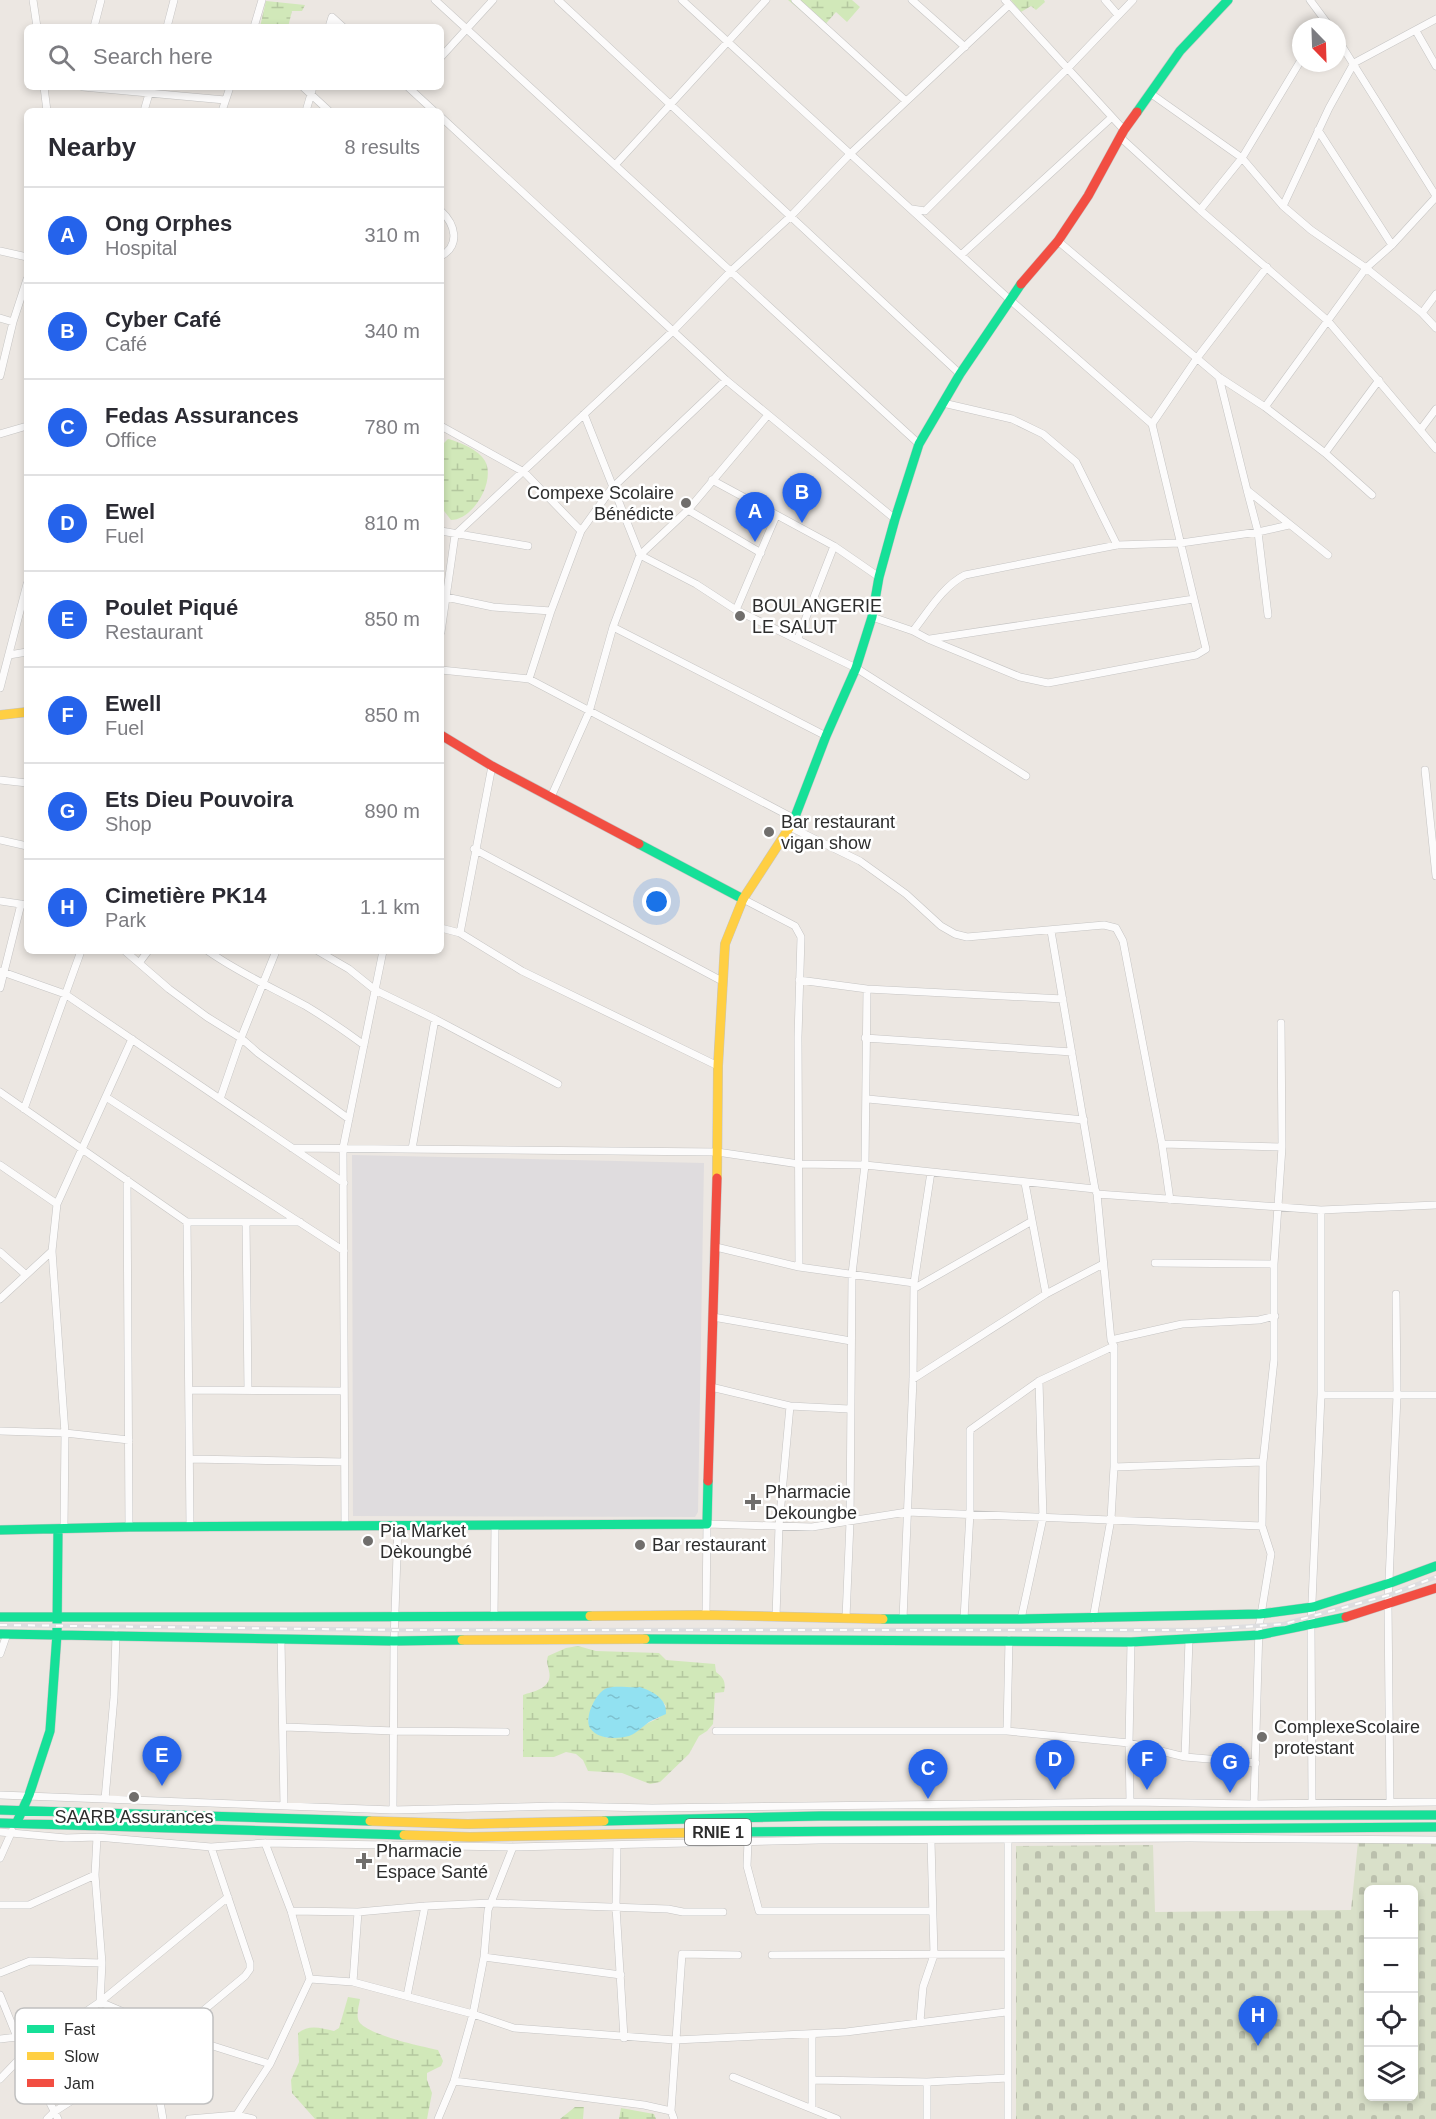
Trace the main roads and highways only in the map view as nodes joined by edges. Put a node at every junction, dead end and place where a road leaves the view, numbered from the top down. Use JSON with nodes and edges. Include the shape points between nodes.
{"nodes":[{"id":1,"x":1223,"y":2,"type":"edge"},
{"id":2,"x":24,"y":712,"type":"edge"},
{"id":3,"x":0,"y":715,"type":"edge"},
{"id":4,"x":444,"y":737,"type":"edge"},
{"id":5,"x":743,"y":899,"type":"junction"},
{"id":6,"x":61,"y":1528,"type":"junction"},
{"id":7,"x":0,"y":1530,"type":"edge"},
{"id":8,"x":1436,"y":1566,"type":"edge"},
{"id":9,"x":1436,"y":1588,"type":"edge"},
{"id":10,"x":0,"y":1617,"type":"edge"},
{"id":11,"x":57,"y":1617,"type":"junction"},
{"id":12,"x":3,"y":1634,"type":"edge"},
{"id":13,"x":57,"y":1634,"type":"junction"},
{"id":14,"x":0,"y":1810,"type":"edge"},
{"id":15,"x":23,"y":1811,"type":"junction"},
{"id":16,"x":1436,"y":1815,"type":"edge"},
{"id":17,"x":17,"y":1822,"type":"junction"},
{"id":18,"x":0,"y":1823,"type":"edge"},
{"id":19,"x":1436,"y":1827,"type":"edge"}],
"edges":[{"from":1,"to":5,"type":"main road","via":[[1150,93],[1088,196],[1058,241],[1009,299],[919,444],[856,668],[792,823]]},
{"from":2,"to":3,"type":"main road"},
{"from":4,"to":5,"type":"main road"},
{"from":5,"to":6,"type":"main road","via":[[725,944],[722,981],[707,1524]]},
{"from":6,"to":7,"type":"main road"},
{"from":6,"to":11,"type":"main road"},
{"from":8,"to":11,"type":"main road","via":[[1313,1607],[1260,1614],[1093,1619],[706,1614]]},
{"from":9,"to":13,"type":"main road","via":[[1358,1614],[1259,1635],[1131,1642],[394,1641]]},
{"from":10,"to":11,"type":"main road"},
{"from":11,"to":13,"type":"main road"},
{"from":12,"to":13,"type":"main road"},
{"from":13,"to":15,"type":"main road","via":[[50,1731]]},
{"from":14,"to":15,"type":"main road","number":"RNIE 1"},
{"from":15,"to":16,"type":"main road","number":"RNIE 1","via":[[468,1824],[820,1816]]},
{"from":15,"to":17,"type":"main road"},
{"from":17,"to":18,"type":"main road","number":"RNIE 1"},
{"from":17,"to":19,"type":"main road","number":"RNIE 1","via":[[470,1837],[820,1830]]}]}
